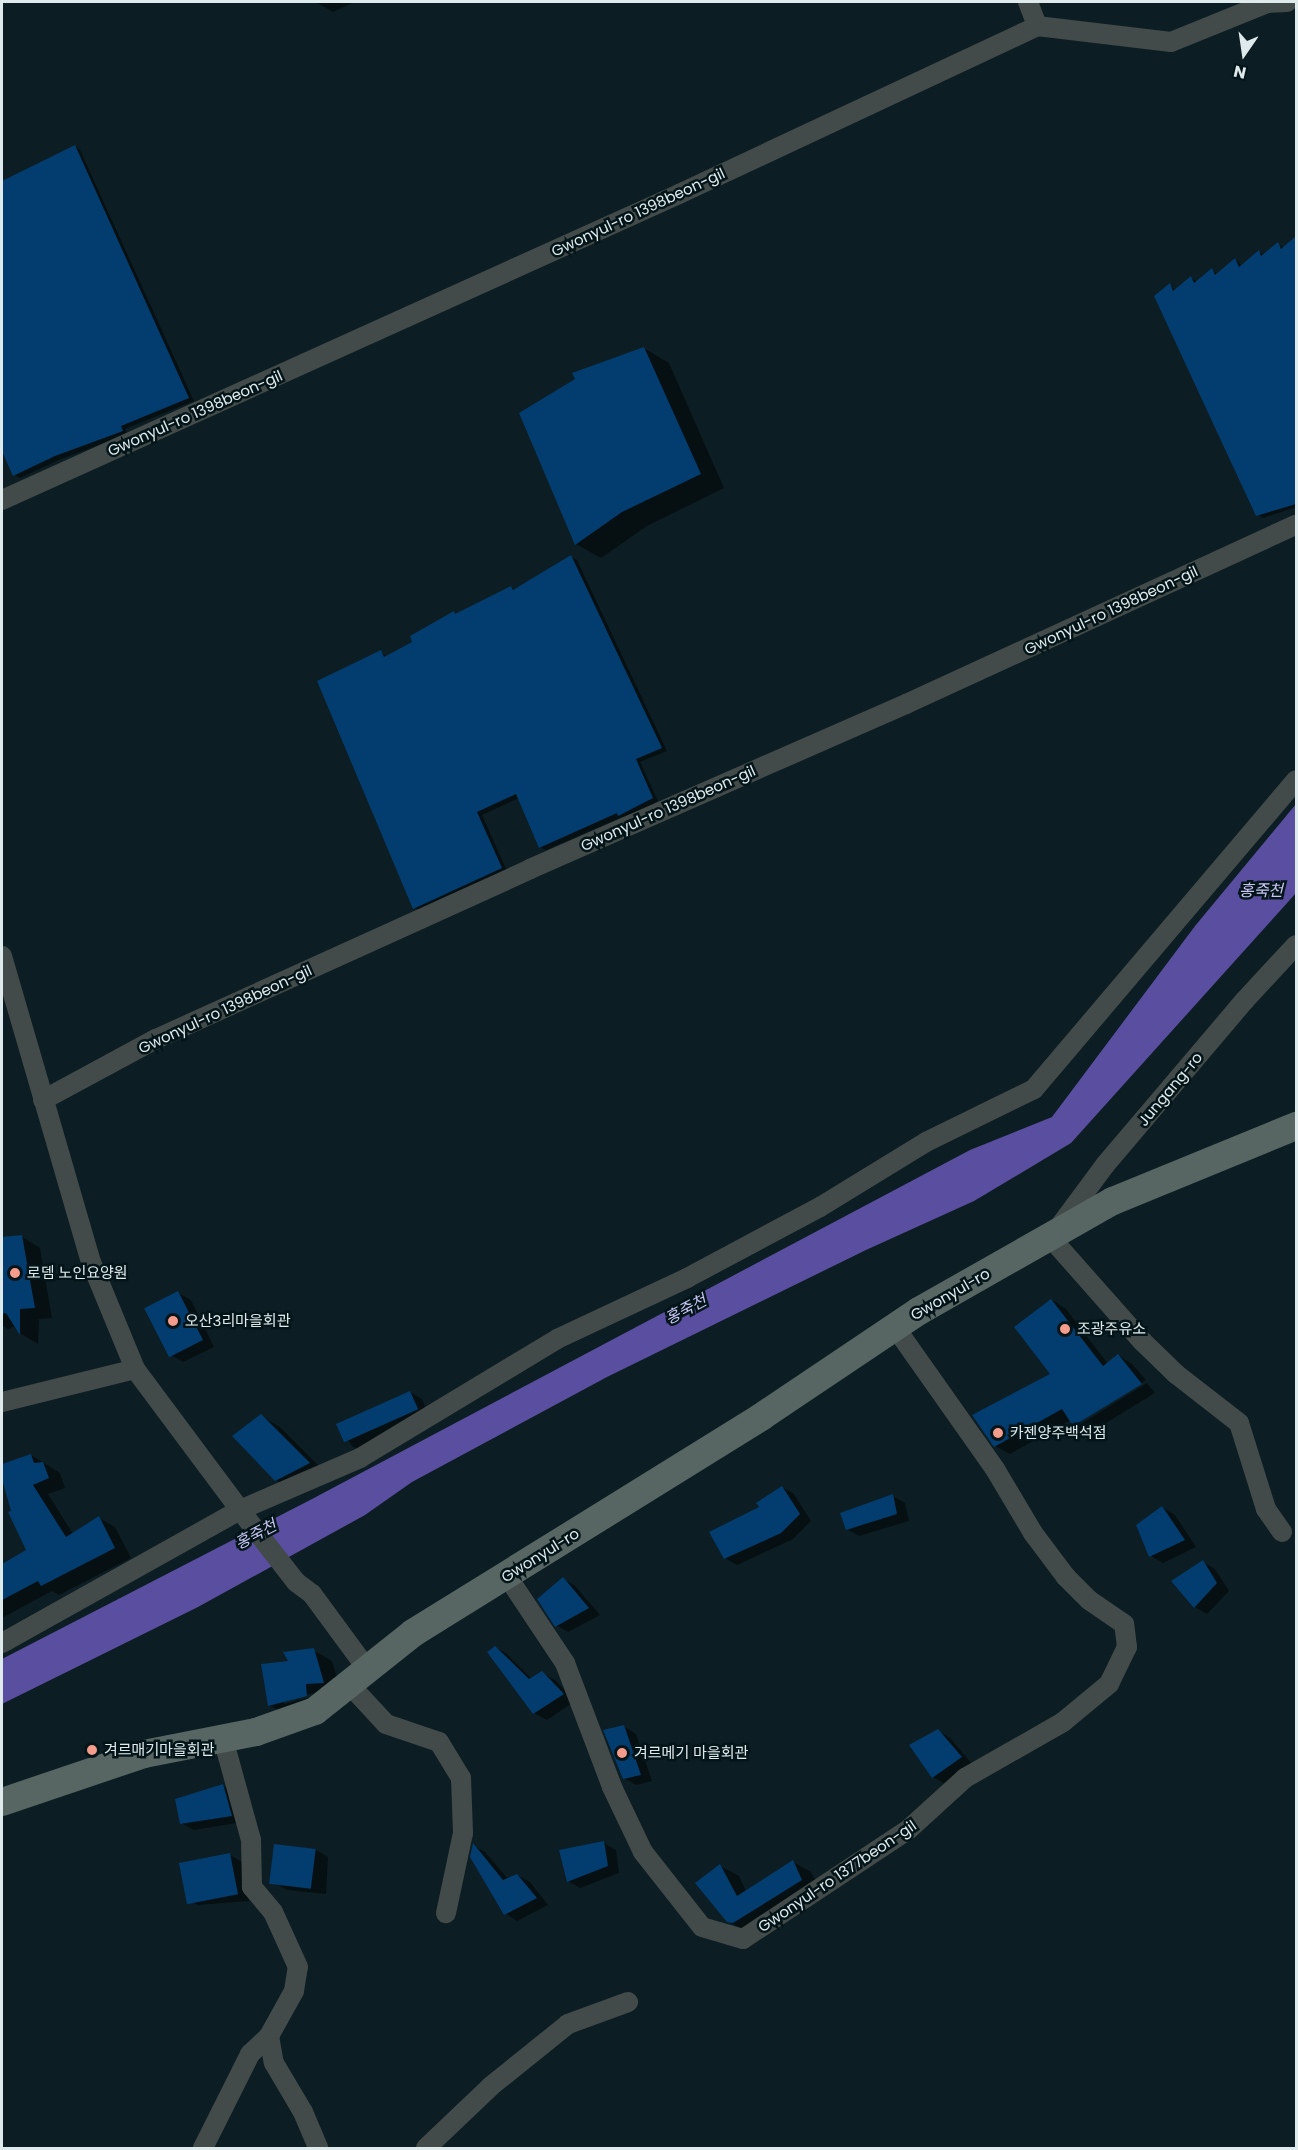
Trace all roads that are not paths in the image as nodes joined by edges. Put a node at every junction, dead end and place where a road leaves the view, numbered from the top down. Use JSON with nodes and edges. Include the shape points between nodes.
{"nodes":[{"id":1,"x":1028,"y":2,"type":"edge"},
{"id":2,"x":1287,"y":2,"type":"edge"},
{"id":3,"x":1037,"y":26,"type":"junction"},
{"id":4,"x":2,"y":500,"type":"edge"},
{"id":5,"x":1296,"y":525,"type":"edge"},
{"id":6,"x":1296,"y":780,"type":"edge"},
{"id":7,"x":1296,"y":945,"type":"edge"},
{"id":8,"x":2,"y":956,"type":"edge"},
{"id":9,"x":43,"y":1100,"type":"junction"},
{"id":10,"x":1296,"y":1126,"type":"edge"},
{"id":11,"x":1051,"y":1238,"type":"junction"},
{"id":12,"x":895,"y":1327,"type":"junction"},
{"id":13,"x":135,"y":1369,"type":"junction"},
{"id":14,"x":2,"y":1402,"type":"edge"},
{"id":15,"x":240,"y":1510,"type":"junction"},
{"id":16,"x":1282,"y":1532,"type":"dead end"},
{"id":17,"x":507,"y":1575,"type":"junction"},
{"id":18,"x":2,"y":1643,"type":"edge"},
{"id":19,"x":358,"y":1677,"type":"junction"},
{"id":20,"x":224,"y":1738,"type":"junction"},
{"id":21,"x":2,"y":1802,"type":"edge"},
{"id":22,"x":446,"y":1913,"type":"dead end"},
{"id":23,"x":628,"y":2002,"type":"dead end"},
{"id":24,"x":268,"y":2036,"type":"junction"},
{"id":25,"x":203,"y":2148,"type":"edge"},
{"id":26,"x":318,"y":2148,"type":"edge"},
{"id":27,"x":426,"y":2148,"type":"edge"}],
"edges":[{"from":1,"to":3,"type":"street"},
{"from":2,"to":3,"type":"street","via":[[1267,3],[1171,42]]},
{"from":3,"to":4,"type":"street","name":"Gwonyul-ro 1398beon-gil","via":[[679,194]]},
{"from":5,"to":9,"type":"street","name":"Gwonyul-ro 1398beon-gil","via":[[167,1034]]},
{"from":6,"to":15,"type":"street","via":[[1034,1089],[926,1142],[820,1207],[687,1278],[558,1339],[360,1458]]},
{"from":7,"to":11,"type":"street","name":"Jungang-ro","via":[[1106,1165]]},
{"from":8,"to":9,"type":"street"},
{"from":9,"to":13,"type":"street","via":[[91,1262]]},
{"from":10,"to":11,"type":"main road","name":"Gwonyul-ro","via":[[1113,1201]]},
{"from":11,"to":12,"type":"main road","name":"Gwonyul-ro"},
{"from":11,"to":16,"type":"street","via":[[1142,1341],[1176,1374],[1239,1423],[1266,1509]]},
{"from":12,"to":17,"type":"main road","name":"Gwonyul-ro","via":[[761,1417]]},
{"from":12,"to":17,"type":"street","name":"Gwonyul-ro 1377beon-gil","via":[[1066,1576],[1089,1600],[1124,1624],[1127,1647],[1109,1684],[1063,1722],[964,1778],[909,1829],[743,1939],[702,1927],[643,1852],[612,1787],[565,1664]]},
{"from":13,"to":14,"type":"street"},
{"from":13,"to":15,"type":"street"},
{"from":15,"to":18,"type":"street"},
{"from":15,"to":19,"type":"street","via":[[296,1582],[312,1594]]},
{"from":17,"to":19,"type":"main road","name":"Gwonyul-ro","via":[[413,1633]]},
{"from":19,"to":20,"type":"main road","name":"Gwonyul-ro","via":[[315,1711],[256,1732]]},
{"from":19,"to":22,"type":"street","via":[[386,1724],[440,1742],[460,1779],[463,1833]]},
{"from":20,"to":21,"type":"main road","name":"Gwonyul-ro","via":[[144,1754]]},
{"from":20,"to":24,"type":"street","via":[[251,1840],[252,1887],[273,1912],[298,1967],[294,1990]]},
{"from":23,"to":27,"type":"street","via":[[568,2024],[491,2086]]},
{"from":24,"to":25,"type":"street","via":[[250,2054]]},
{"from":24,"to":26,"type":"street","via":[[274,2063],[303,2112]]}]}
